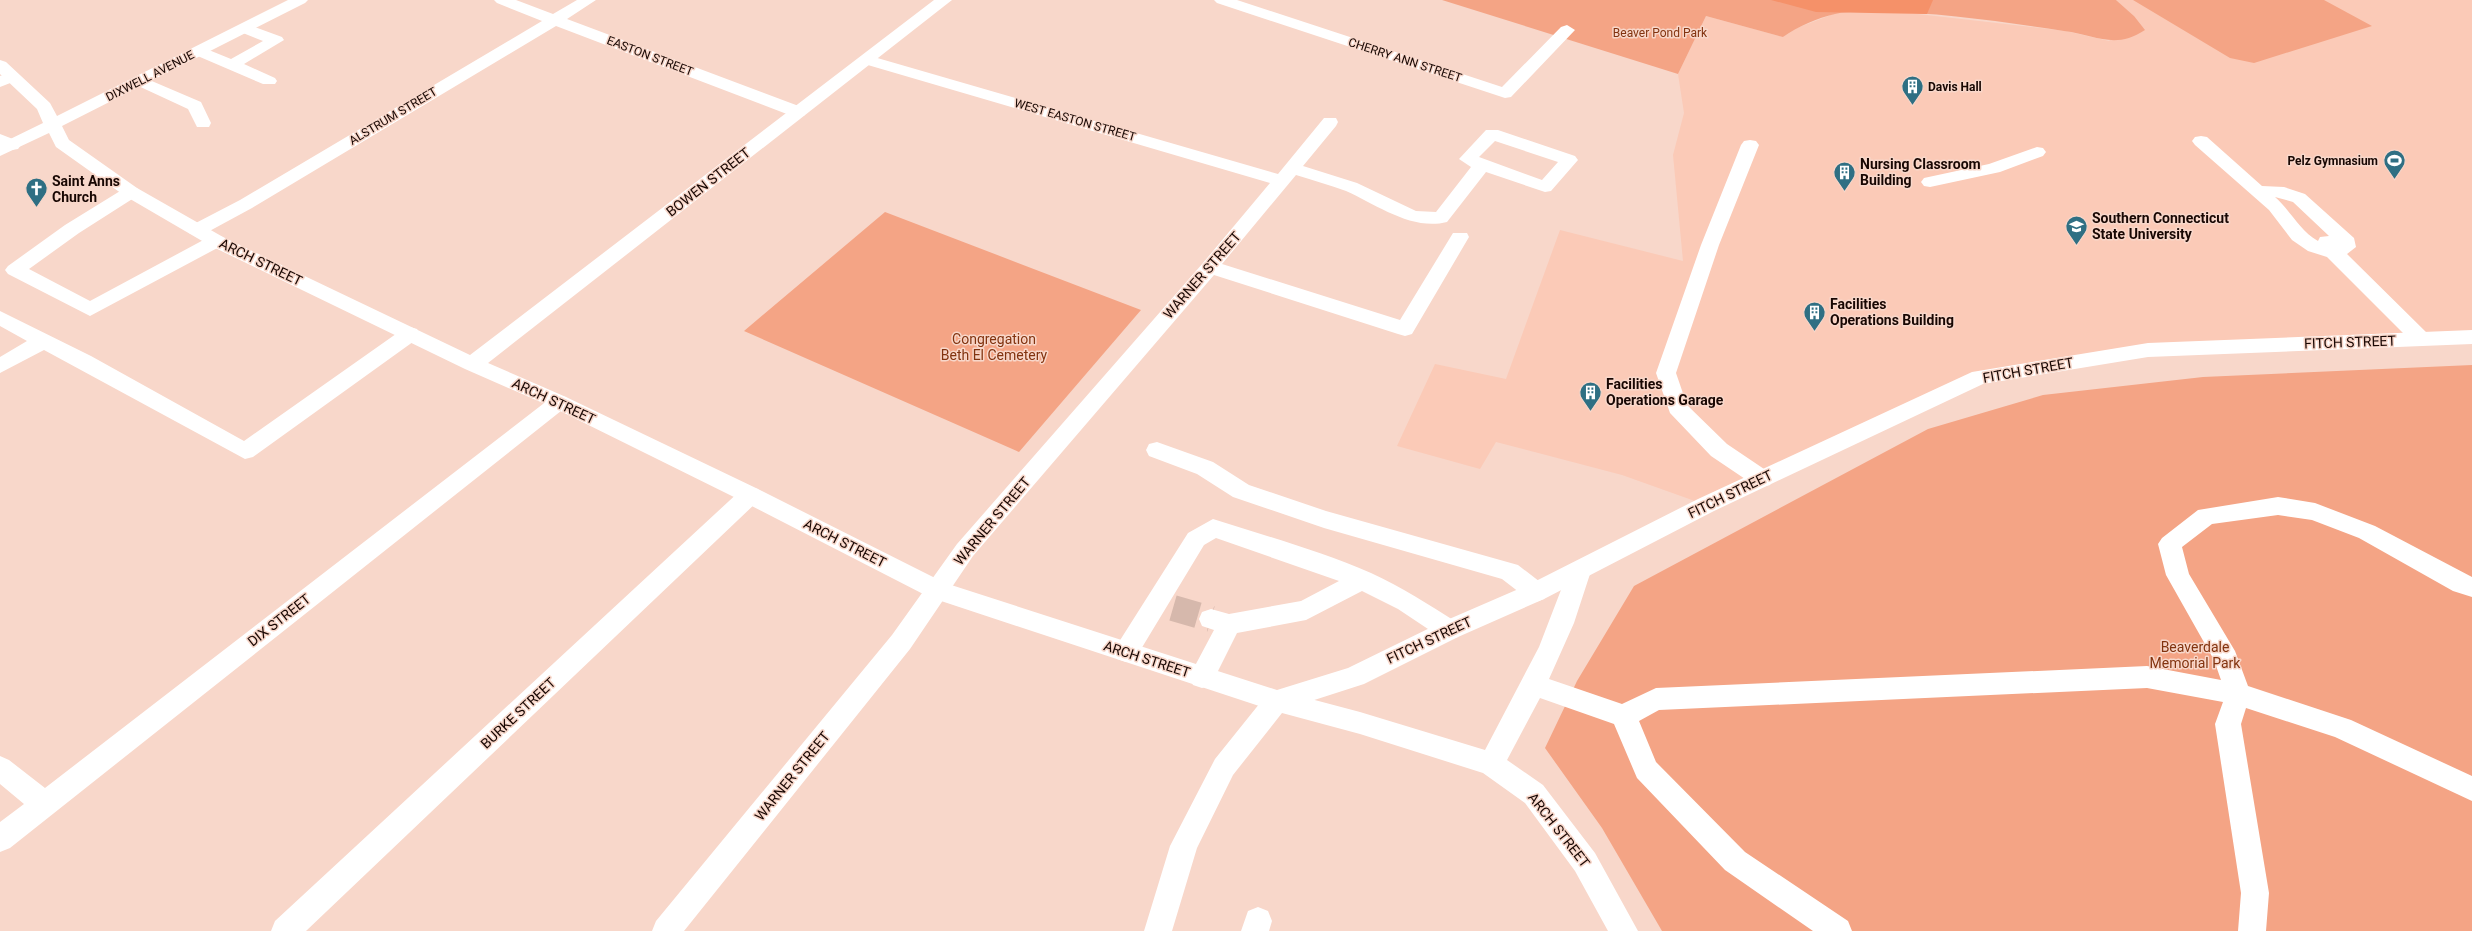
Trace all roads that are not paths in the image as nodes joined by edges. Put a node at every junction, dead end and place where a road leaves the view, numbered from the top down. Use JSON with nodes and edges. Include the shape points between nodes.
{"nodes":[{"id":1,"x":300,"y":0,"type":"edge"},
{"id":2,"x":502,"y":0,"type":"edge"},
{"id":3,"x":588,"y":0,"type":"edge"},
{"id":4,"x":944,"y":0,"type":"edge"},
{"id":5,"x":1222,"y":0,"type":"edge"},
{"id":6,"x":556,"y":19,"type":"junction"},
{"id":7,"x":244,"y":28,"type":"junction"},
{"id":8,"x":1567,"y":30,"type":"dead end"},
{"id":9,"x":199,"y":51,"type":"junction"},
{"id":10,"x":867,"y":60,"type":"junction"},
{"id":11,"x":0,"y":65,"type":"edge"},
{"id":12,"x":231,"y":65,"type":"junction"},
{"id":13,"x":6,"y":80,"type":"edge"},
{"id":14,"x":140,"y":80,"type":"junction"},
{"id":15,"x":269,"y":81,"type":"dead end"},
{"id":16,"x":798,"y":112,"type":"junction"},
{"id":17,"x":1330,"y":122,"type":"dead end"},
{"id":18,"x":203,"y":123,"type":"dead end"},
{"id":19,"x":52,"y":125,"type":"junction"},
{"id":20,"x":2200,"y":141,"type":"dead end"},
{"id":21,"x":4,"y":145,"type":"edge"},
{"id":22,"x":1750,"y":145,"type":"dead end"},
{"id":23,"x":2037,"y":152,"type":"dead end"},
{"id":24,"x":1482,"y":165,"type":"junction"},
{"id":25,"x":1288,"y":174,"type":"junction"},
{"id":26,"x":1930,"y":182,"type":"dead end"},
{"id":27,"x":2258,"y":191,"type":"junction"},
{"id":28,"x":131,"y":192,"type":"junction"},
{"id":29,"x":1434,"y":218,"type":"junction"},
{"id":30,"x":197,"y":230,"type":"junction"},
{"id":31,"x":216,"y":241,"type":"junction"},
{"id":32,"x":2333,"y":252,"type":"junction"},
{"id":33,"x":1210,"y":267,"type":"junction"},
{"id":34,"x":0,"y":318,"type":"edge"},
{"id":35,"x":410,"y":334,"type":"junction"},
{"id":36,"x":2472,"y":337,"type":"edge"},
{"id":37,"x":2421,"y":340,"type":"junction"},
{"id":38,"x":43,"y":341,"type":"junction"},
{"id":39,"x":472,"y":364,"type":"junction"},
{"id":40,"x":0,"y":366,"type":"edge"},
{"id":41,"x":559,"y":402,"type":"junction"},
{"id":42,"x":1157,"y":450,"type":"dead end"},
{"id":43,"x":1762,"y":479,"type":"junction"},
{"id":44,"x":750,"y":495,"type":"junction"},
{"id":45,"x":1579,"y":571,"type":"junction"},
{"id":46,"x":1362,"y":580,"type":"junction"},
{"id":47,"x":2472,"y":587,"type":"edge"},
{"id":48,"x":937,"y":590,"type":"junction"},
{"id":49,"x":1536,"y":592,"type":"junction"},
{"id":50,"x":1449,"y":630,"type":"junction"},
{"id":51,"x":1126,"y":652,"type":"junction"},
{"id":52,"x":1202,"y":677,"type":"junction"},
{"id":53,"x":1536,"y":685,"type":"junction"},
{"id":54,"x":2238,"y":694,"type":"junction"},
{"id":55,"x":1277,"y":701,"type":"junction"},
{"id":56,"x":1624,"y":716,"type":"junction"},
{"id":57,"x":1491,"y":764,"type":"junction"},
{"id":58,"x":0,"y":768,"type":"edge"},
{"id":59,"x":2472,"y":790,"type":"edge"},
{"id":60,"x":44,"y":804,"type":"junction"},
{"id":61,"x":0,"y":839,"type":"edge"},
{"id":62,"x":285,"y":931,"type":"edge"},
{"id":63,"x":666,"y":931,"type":"edge"},
{"id":64,"x":1158,"y":931,"type":"edge"},
{"id":65,"x":1624,"y":931,"type":"edge"},
{"id":66,"x":1838,"y":931,"type":"edge"},
{"id":67,"x":2252,"y":931,"type":"edge"}],
"edges":[{"from":1,"to":7,"type":"street","name":"DIXWELL AVENUE"},
{"from":2,"to":6,"type":"street","name":"EASTON STREET"},
{"from":3,"to":6,"type":"street","name":"ALSTRUM STREET"},
{"from":4,"to":10,"type":"street","name":"BOWEN STREET"},
{"from":5,"to":8,"type":"street","name":"CHERRY ANN STREET","via":[[1505,93]]},
{"from":6,"to":16,"type":"street","name":"EASTON STREET"},
{"from":6,"to":30,"type":"street","name":"ALSTRUM STREET","via":[[246,204]]},
{"from":7,"to":9,"type":"street","name":"DIXWELL AVENUE"},
{"from":7,"to":12,"type":"street","via":[[276,40]]},
{"from":9,"to":12,"type":"street"},
{"from":9,"to":14,"type":"street","name":"DIXWELL AVENUE"},
{"from":10,"to":16,"type":"street","name":"BOWEN STREET"},
{"from":10,"to":25,"type":"street","name":"WEST EASTON STREET"},
{"from":11,"to":13,"type":"street","name":"ARCH STREET"},
{"from":12,"to":15,"type":"street"},
{"from":13,"to":19,"type":"street","name":"ARCH STREET","via":[[44,107]]},
{"from":14,"to":18,"type":"street","via":[[195,106]]},
{"from":14,"to":19,"type":"street","name":"DIXWELL AVENUE"},
{"from":16,"to":39,"type":"street","name":"BOWEN STREET"},
{"from":17,"to":25,"type":"street","name":"WARNER STREET"},
{"from":19,"to":21,"type":"street","name":"DIXWELL AVENUE"},
{"from":19,"to":28,"type":"street","name":"ARCH STREET","via":[[62,143]]},
{"from":20,"to":27,"type":"street"},
{"from":22,"to":43,"type":"street","via":[[1710,245],[1666,372],[1677,408],[1719,450]]},
{"from":23,"to":26,"type":"street","via":[[1994,168]]},
{"from":24,"to":24,"type":"street","via":[[1545,187],[1568,160],[1492,134],[1468,159]]},
{"from":24,"to":29,"type":"street","via":[[1441,218]]},
{"from":25,"to":29,"type":"street","name":"WEST EASTON STREET","via":[[1351,187],[1413,216]]},
{"from":25,"to":33,"type":"street","name":"WARNER STREET"},
{"from":27,"to":32,"type":"street","via":[[2276,207],[2301,219],[2326,241]]},
{"from":27,"to":32,"type":"street","via":[[2280,191],[2299,198],[2347,242],[2347,247]]},
{"from":28,"to":30,"type":"street","name":"ARCH STREET"},
{"from":28,"to":31,"type":"street","via":[[72,229],[15,270],[90,309]]},
{"from":29,"to":33,"type":"street","via":[[1465,242],[1405,329]]},
{"from":30,"to":31,"type":"street","name":"ARCH STREET"},
{"from":31,"to":35,"type":"street","name":"ARCH STREET"},
{"from":32,"to":37,"type":"street"},
{"from":33,"to":48,"type":"street","name":"WARNER STREET","via":[[965,550]]},
{"from":34,"to":38,"type":"street"},
{"from":35,"to":38,"type":"street","via":[[245,451],[84,361]]},
{"from":35,"to":39,"type":"street","name":"ARCH STREET"},
{"from":36,"to":37,"type":"street","name":"FITCH STREET"},
{"from":37,"to":43,"type":"street","name":"FITCH STREET","via":[[2148,350],[1979,377]]},
{"from":38,"to":40,"type":"street"},
{"from":39,"to":41,"type":"street","name":"ARCH STREET"},
{"from":41,"to":44,"type":"street","name":"ARCH STREET"},
{"from":41,"to":60,"type":"street","name":"DIX STREET"},
{"from":42,"to":49,"type":"street","via":[[1205,468],[1241,491],[1324,519],[1510,572]]},
{"from":43,"to":45,"type":"street","name":"FITCH STREET"},
{"from":44,"to":48,"type":"street","name":"ARCH STREET"},
{"from":44,"to":62,"type":"street","name":"BURKE STREET"},
{"from":45,"to":49,"type":"street","name":"FITCH STREET"},
{"from":45,"to":53,"type":"street","via":[[1566,614]]},
{"from":46,"to":50,"type":"street","via":[[1406,602]]},
{"from":46,"to":51,"type":"street","via":[[1213,528],[1196,539],[1165,606]]},
{"from":46,"to":52,"type":"street","via":[[1306,610],[1220,622]]},
{"from":47,"to":54,"type":"street","via":[[2461,584],[2367,532],[2315,512],[2278,506],[2206,516],[2170,544],[2178,575],[2226,658]]},
{"from":48,"to":51,"type":"street","name":"ARCH STREET"},
{"from":48,"to":63,"type":"street","name":"WARNER STREET","via":[[901,642]]},
{"from":49,"to":50,"type":"street","name":"FITCH STREET"},
{"from":50,"to":55,"type":"street","name":"FITCH STREET","via":[[1355,676]]},
{"from":51,"to":52,"type":"street","name":"ARCH STREET"},
{"from":52,"to":55,"type":"street","name":"ARCH STREET"},
{"from":53,"to":56,"type":"street"},
{"from":53,"to":57,"type":"street"},
{"from":54,"to":56,"type":"street","via":[[2147,677],[1656,699]]},
{"from":54,"to":59,"type":"street","via":[[2342,728]]},
{"from":54,"to":67,"type":"street","via":[[2228,724],[2255,893]]},
{"from":55,"to":57,"type":"street","name":"ARCH STREET","via":[[1360,722]]},
{"from":55,"to":64,"type":"street","via":[[1224,767],[1184,846]]},
{"from":56,"to":66,"type":"street","via":[[1646,770],[1735,861]]},
{"from":57,"to":65,"type":"street","name":"ARCH STREET","via":[[1534,794],[1585,862]]},
{"from":58,"to":60,"type":"street"},
{"from":60,"to":61,"type":"street","name":"DIX STREET"}]}
